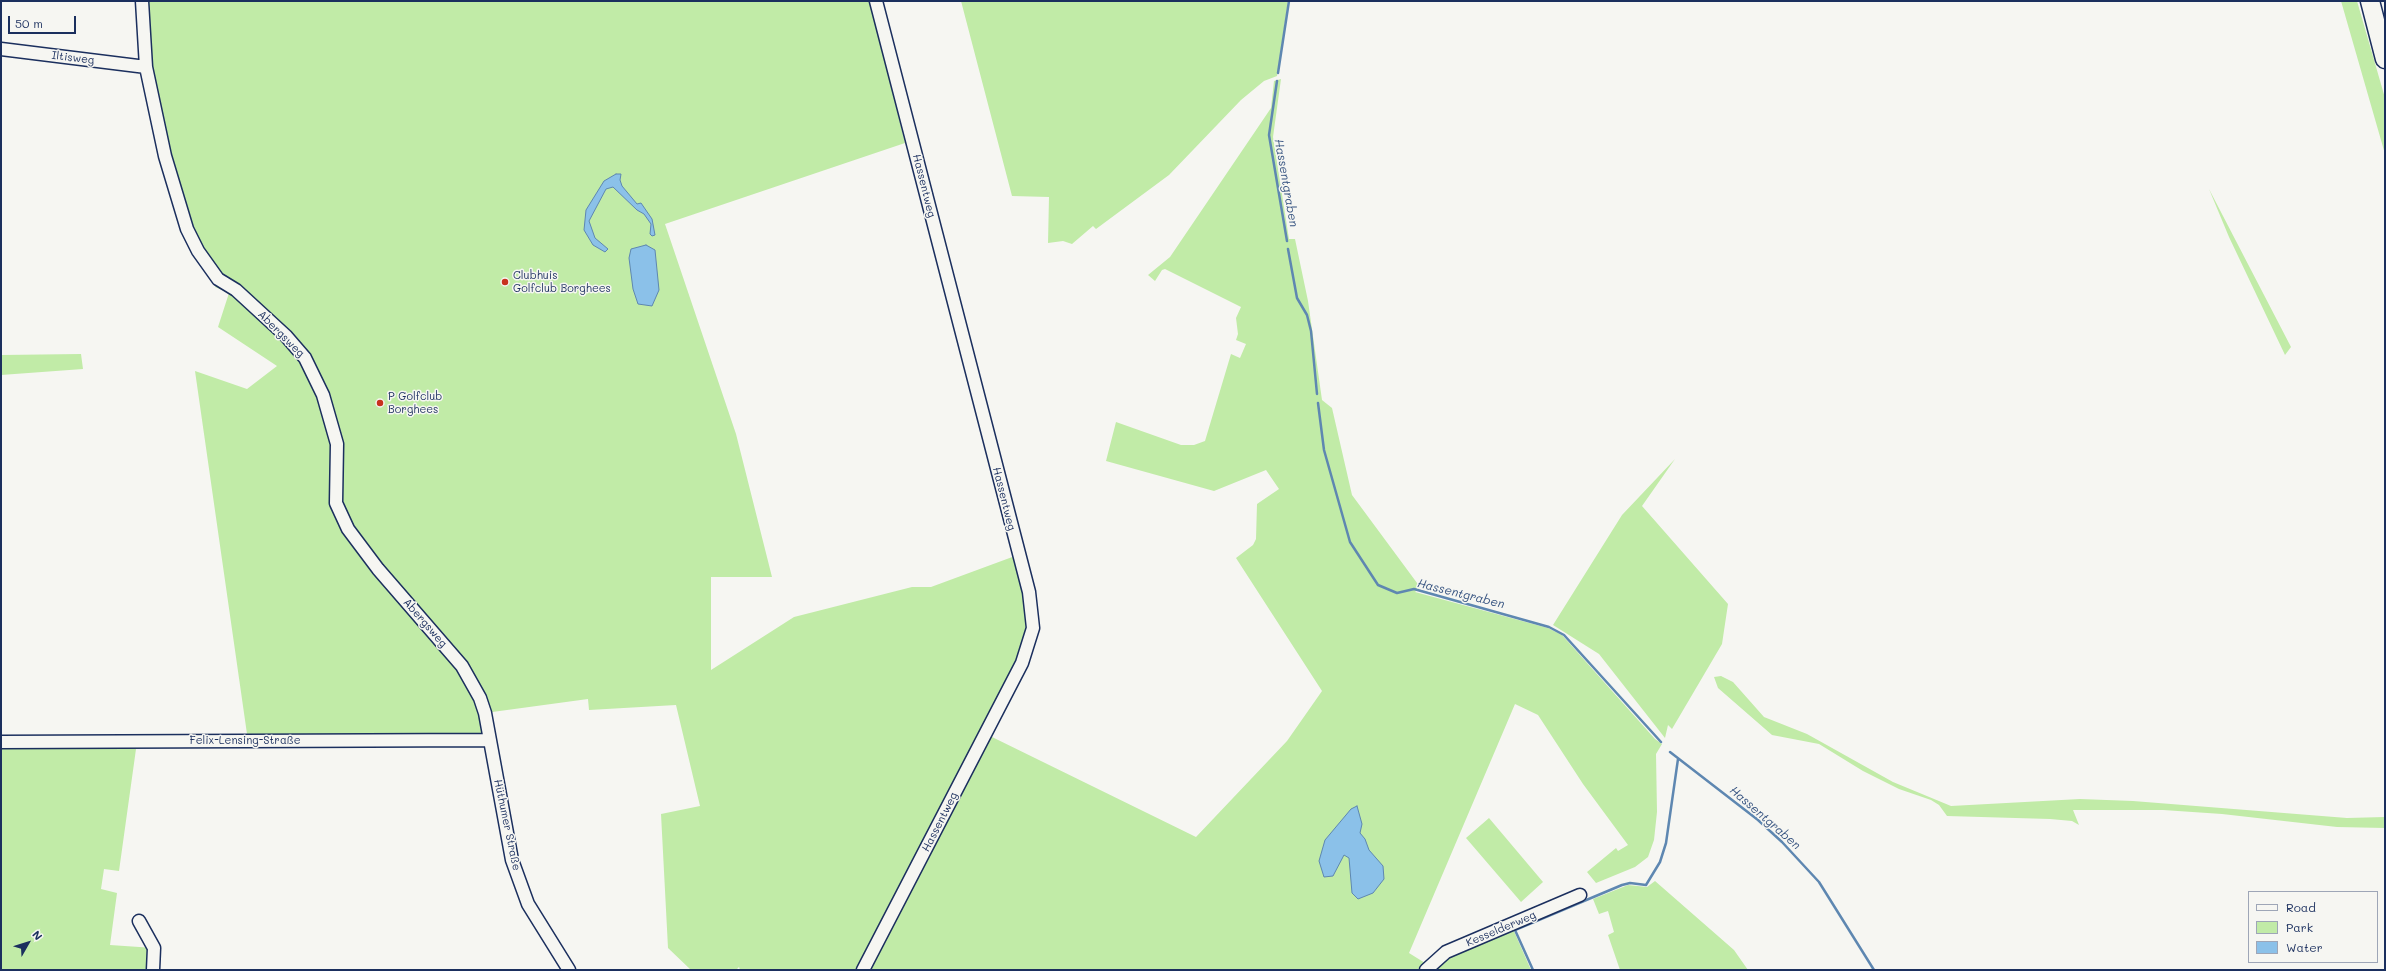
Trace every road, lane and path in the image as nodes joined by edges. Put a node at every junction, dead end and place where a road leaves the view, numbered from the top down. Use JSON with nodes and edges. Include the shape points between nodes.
{"nodes":[{"id":1,"x":142,"y":1,"type":"edge"},
{"id":2,"x":876,"y":1,"type":"edge"},
{"id":3,"x":2370,"y":1,"type":"edge"},
{"id":4,"x":1,"y":49,"type":"edge"},
{"id":5,"x":2385,"y":59,"type":"edge"},
{"id":6,"x":146,"y":67,"type":"junction"},
{"id":7,"x":490,"y":740,"type":"junction"},
{"id":8,"x":1,"y":742,"type":"edge"},
{"id":9,"x":1580,"y":896,"type":"dead end"},
{"id":10,"x":139,"y":921,"type":"dead end"},
{"id":11,"x":153,"y":970,"type":"edge"},
{"id":12,"x":569,"y":970,"type":"edge"},
{"id":13,"x":863,"y":970,"type":"edge"},
{"id":14,"x":1426,"y":970,"type":"edge"}],
"edges":[{"from":1,"to":6,"type":"street","name":"Abergsweg"},
{"from":2,"to":13,"type":"street","name":"Hassentweg","via":[[1029,592],[1034,628],[1022,663]]},
{"from":3,"to":5,"type":"highway"},
{"from":4,"to":6,"type":"street","name":"Iltisweg"},
{"from":6,"to":7,"type":"street","name":"Abergsweg","via":[[165,156],[186,229],[218,279],[236,290],[281,331],[305,358],[323,395],[337,444],[336,503],[342,517],[378,569],[462,666],[480,698]]},
{"from":7,"to":8,"type":"street","name":"Felix-Lensing-Straße"},
{"from":7,"to":12,"type":"street","name":"Hüthumer Straße","via":[[512,860],[528,904]]},
{"from":9,"to":14,"type":"street","name":"Kesselderweg","via":[[1446,952]]},
{"from":10,"to":11,"type":"street","via":[[154,948]]}]}
